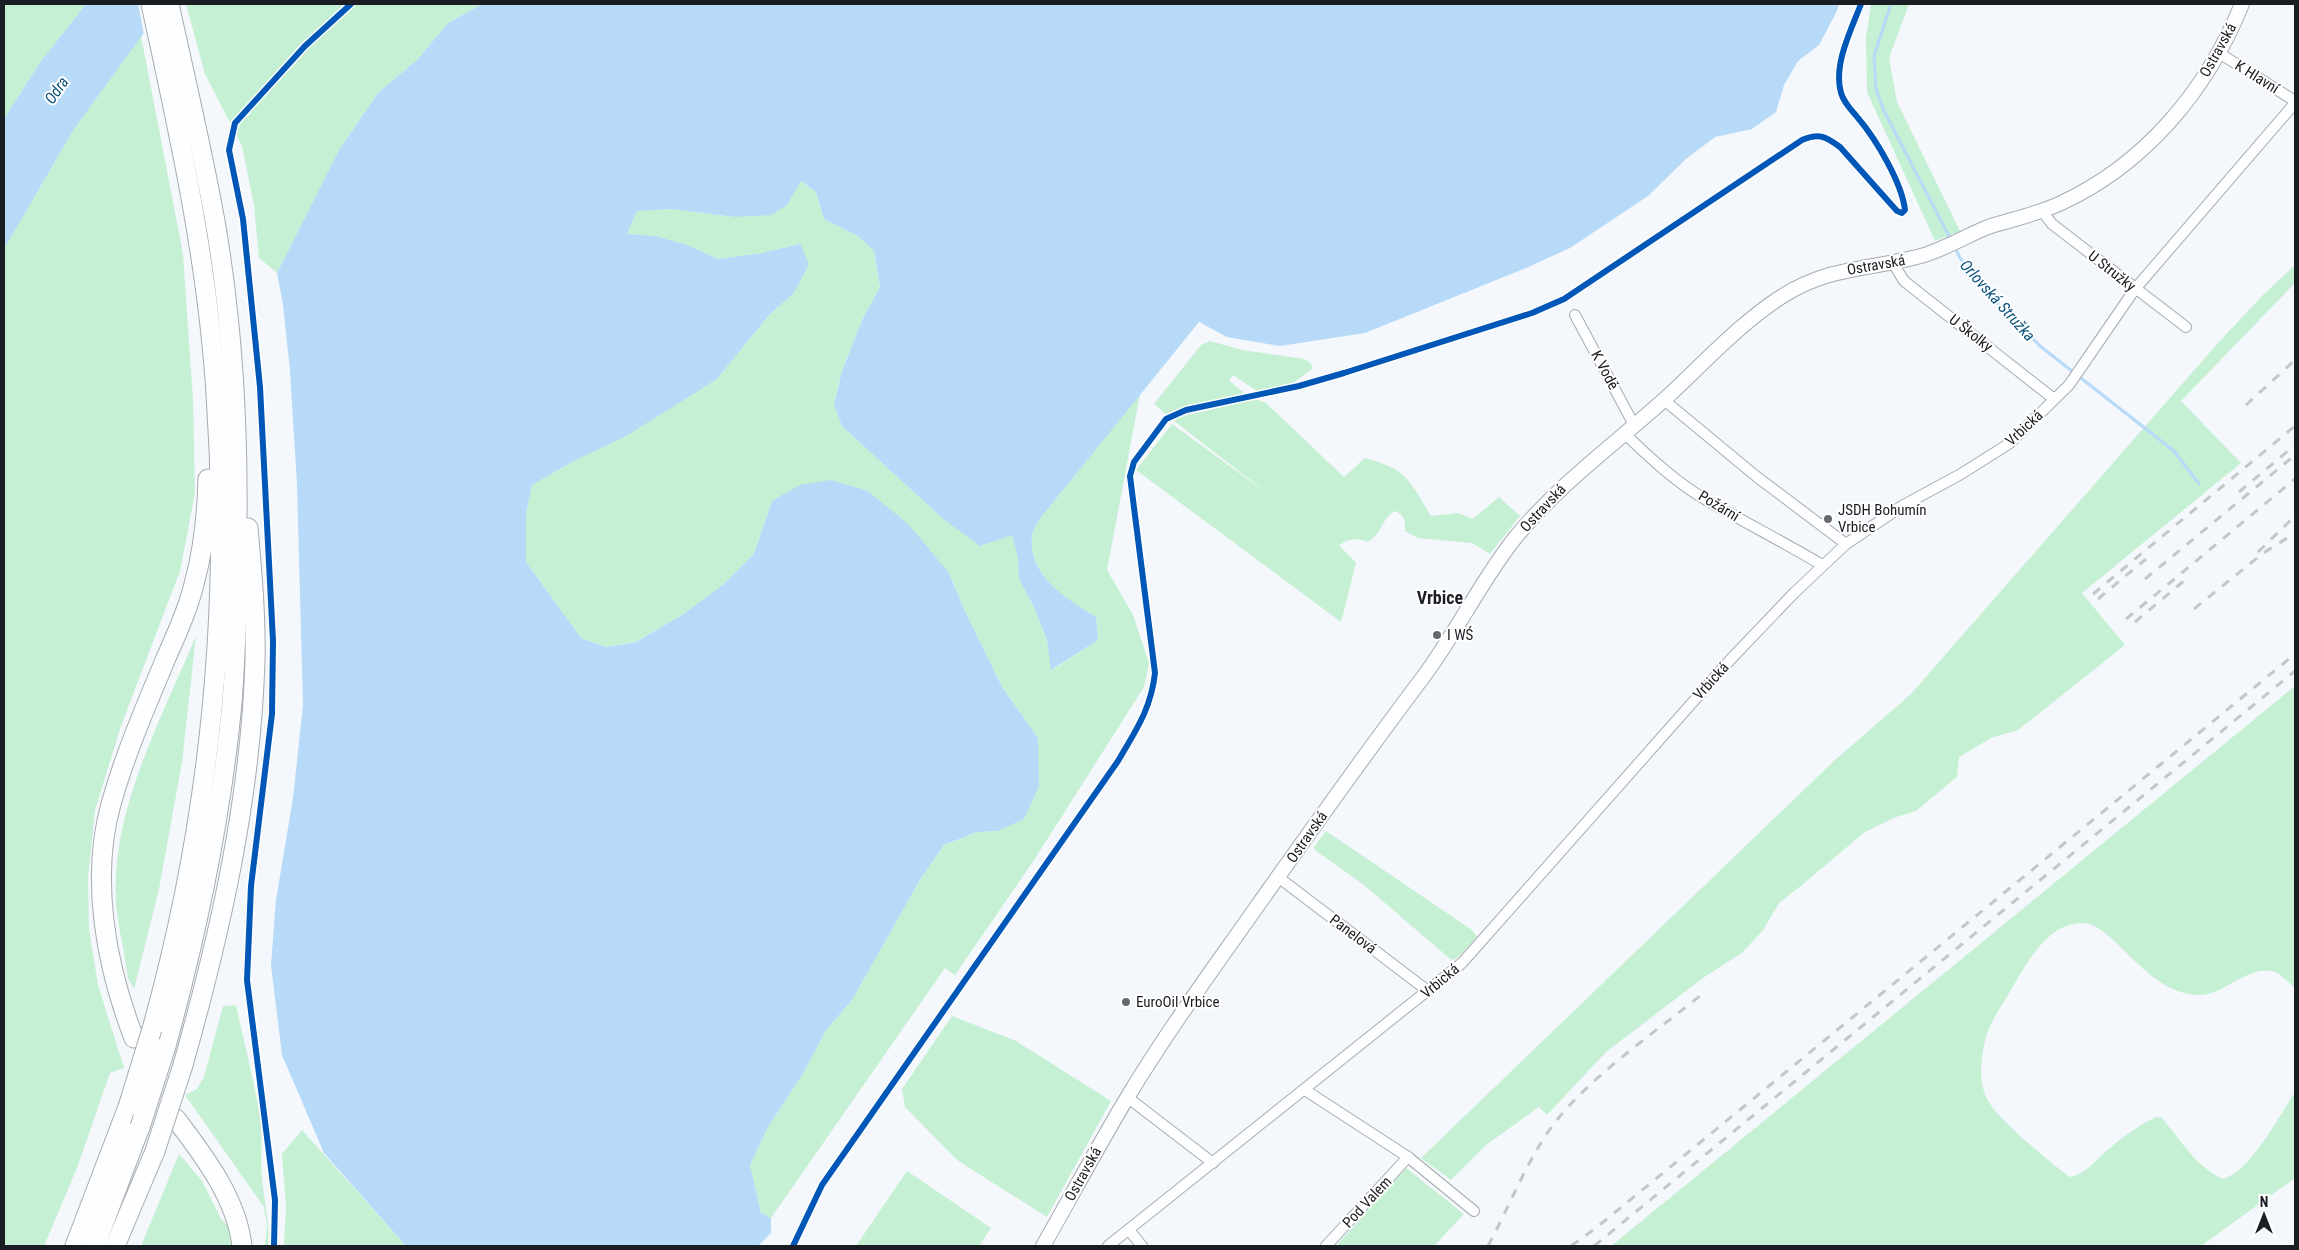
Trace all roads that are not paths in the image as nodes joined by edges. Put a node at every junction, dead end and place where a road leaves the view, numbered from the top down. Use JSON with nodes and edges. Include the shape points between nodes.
{"nodes":[{"id":1,"x":151,"y":4,"type":"edge"},
{"id":2,"x":169,"y":4,"type":"edge"},
{"id":3,"x":2242,"y":4,"type":"edge"},
{"id":4,"x":2219,"y":53,"type":"junction"},
{"id":5,"x":2295,"y":102,"type":"edge"},
{"id":6,"x":2042,"y":211,"type":"junction"},
{"id":7,"x":200,"y":253,"type":"junction"},
{"id":8,"x":1893,"y":263,"type":"junction"},
{"id":9,"x":2135,"y":289,"type":"junction"},
{"id":10,"x":1575,"y":315,"type":"dead end"},
{"id":11,"x":2186,"y":327,"type":"dead end"},
{"id":12,"x":2054,"y":399,"type":"junction"},
{"id":13,"x":1664,"y":400,"type":"junction"},
{"id":14,"x":1629,"y":429,"type":"junction"},
{"id":15,"x":238,"y":463,"type":"junction"},
{"id":16,"x":1846,"y":544,"type":"junction"},
{"id":17,"x":1822,"y":566,"type":"junction"},
{"id":18,"x":1278,"y":877,"type":"junction"},
{"id":19,"x":1428,"y":991,"type":"junction"},
{"id":20,"x":134,"y":1038,"type":"dead end"},
{"id":21,"x":1305,"y":1090,"type":"junction"},
{"id":22,"x":1128,"y":1097,"type":"junction"},
{"id":23,"x":176,"y":1119,"type":"dead end"},
{"id":24,"x":1408,"y":1157,"type":"junction"},
{"id":25,"x":1213,"y":1163,"type":"junction"},
{"id":26,"x":1474,"y":1211,"type":"dead end"},
{"id":27,"x":1129,"y":1230,"type":"junction"},
{"id":28,"x":75,"y":1246,"type":"edge"},
{"id":29,"x":95,"y":1246,"type":"edge"},
{"id":30,"x":115,"y":1246,"type":"edge"},
{"id":31,"x":242,"y":1246,"type":"edge"},
{"id":32,"x":1043,"y":1246,"type":"edge"},
{"id":33,"x":1108,"y":1246,"type":"edge"},
{"id":34,"x":1142,"y":1246,"type":"edge"},
{"id":35,"x":1326,"y":1246,"type":"edge"}],
"edges":[{"from":1,"to":7,"type":"highway"},
{"from":2,"to":15,"type":"highway","via":[[216,228],[231,354]]},
{"from":3,"to":4,"type":"main road","name":"Ostravská"},
{"from":4,"to":5,"type":"street","name":"K Hlavní"},
{"from":4,"to":6,"type":"main road","name":"Ostravská","via":[[2188,101],[2153,141],[2094,185]]},
{"from":5,"to":9,"type":"street","name":"Vrbická"},
{"from":6,"to":8,"type":"main road","name":"Ostravská"},
{"from":6,"to":9,"type":"street","name":"U Stružky","via":[[2052,224]]},
{"from":7,"to":20,"type":"highway","via":[[211,438],[206,526],[185,614],[118,782],[104,842],[104,921],[115,978]]},
{"from":7,"to":28,"type":"highway","bridge":true,"via":[[216,394],[222,547],[214,699],[199,824],[170,966],[152,1029],[128,1107]]},
{"from":8,"to":12,"type":"street","name":"U Školky","via":[[1904,281]]},
{"from":8,"to":13,"type":"main road","name":"Ostravská","via":[[1840,271],[1784,295],[1753,317]]},
{"from":9,"to":11,"type":"street","name":"U Stružky"},
{"from":9,"to":12,"type":"street","name":"Vrbická","via":[[2069,385]]},
{"from":10,"to":14,"type":"street","name":"K Vodě"},
{"from":12,"to":16,"type":"street","name":"Vrbická","via":[[2010,443],[1962,474],[1902,506]]},
{"from":13,"to":14,"type":"main road","name":"Ostravská"},
{"from":13,"to":16,"type":"street"},
{"from":14,"to":17,"type":"street","name":"Požární","via":[[1647,455],[1707,500]]},
{"from":14,"to":18,"type":"main road","name":"Ostravská","via":[[1558,491],[1513,540],[1454,635]]},
{"from":15,"to":29,"type":"highway","bridge":true,"via":[[232,699],[226,763],[202,906],[166,1046],[140,1127]]},
{"from":15,"to":30,"type":"highway","bridge":true,"via":[[245,491],[255,659],[250,735],[227,888],[204,988],[156,1151]]},
{"from":16,"to":17,"type":"street","name":"Vrbická"},
{"from":17,"to":19,"type":"street","name":"Vrbická","via":[[1670,725],[1462,963]]},
{"from":18,"to":19,"type":"street","name":"Panelová"},
{"from":18,"to":22,"type":"main road","name":"Ostravská"},
{"from":19,"to":21,"type":"street","name":"Vrbická"},
{"from":21,"to":24,"type":"street"},
{"from":21,"to":25,"type":"street","name":"Vrbická"},
{"from":22,"to":25,"type":"street"},
{"from":22,"to":32,"type":"main road","name":"Ostravská"},
{"from":23,"to":31,"type":"highway","via":[[225,1193]]},
{"from":24,"to":26,"type":"street"},
{"from":24,"to":35,"type":"street","name":"Pod Valem"},
{"from":25,"to":27,"type":"street","name":"Vrbická"},
{"from":27,"to":33,"type":"street","name":"Vrbická"},
{"from":27,"to":34,"type":"street"}]}
